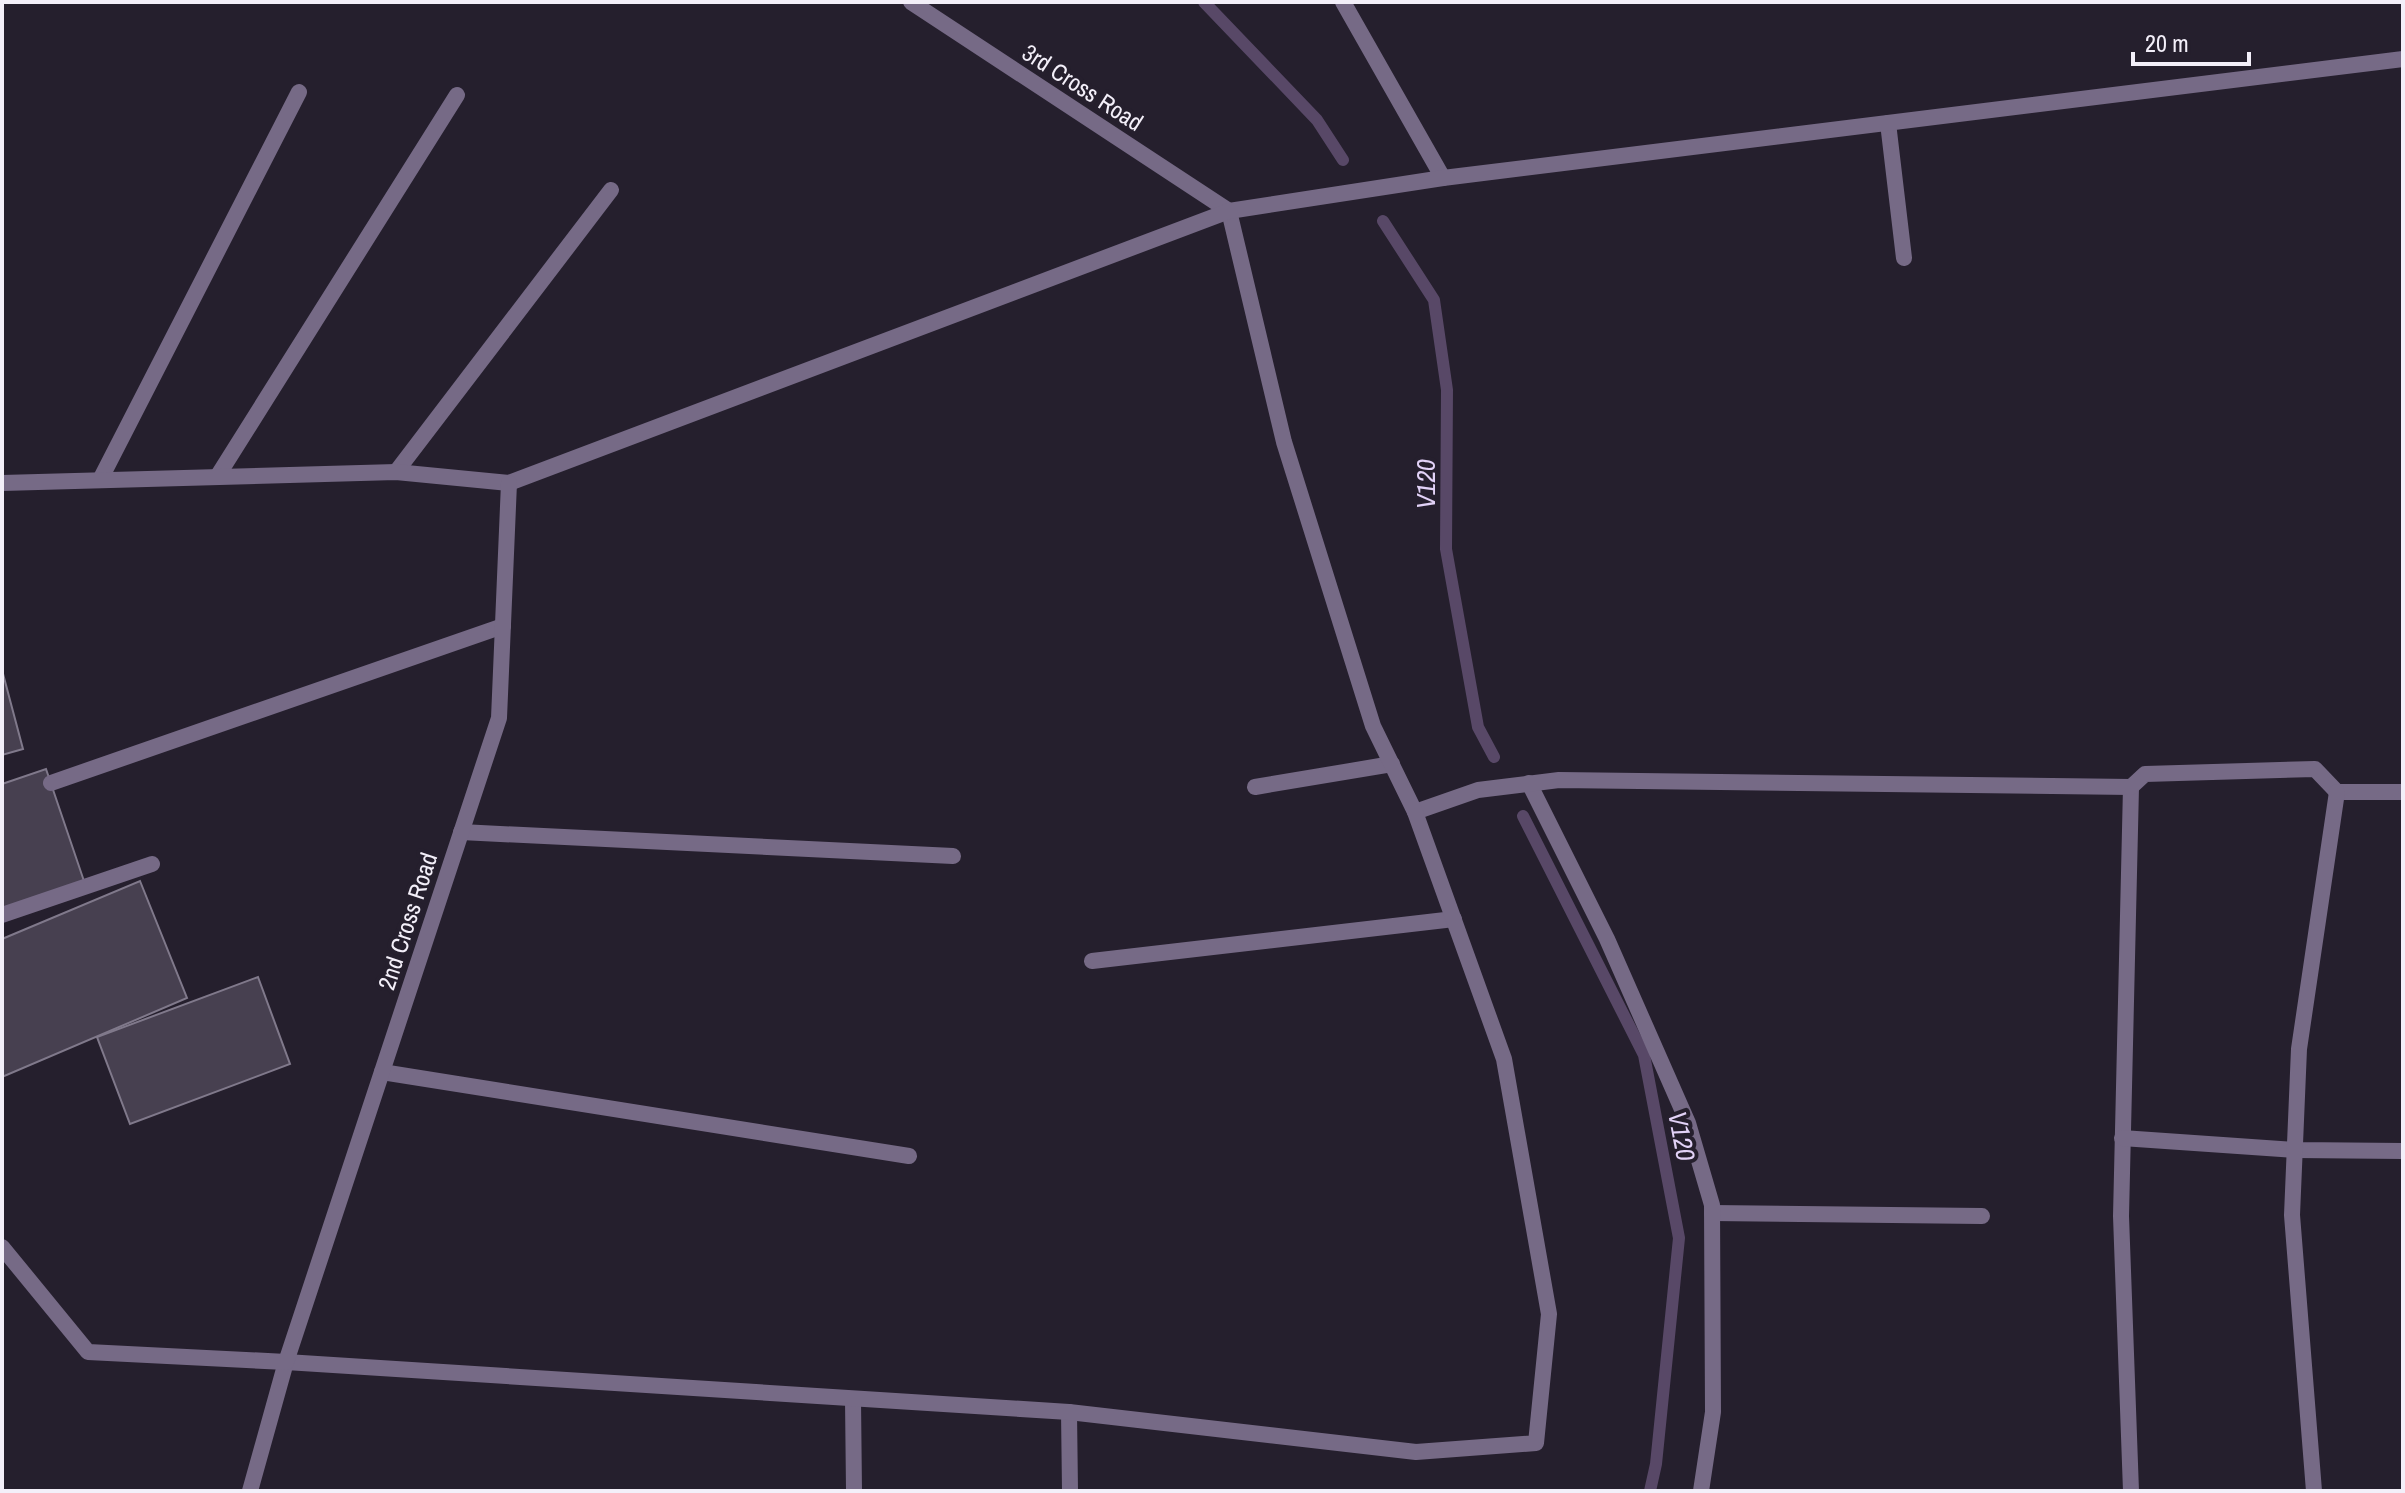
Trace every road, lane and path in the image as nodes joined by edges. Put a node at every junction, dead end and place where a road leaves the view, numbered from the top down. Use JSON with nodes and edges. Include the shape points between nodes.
{"nodes":[{"id":1,"x":911,"y":2,"type":"edge"},
{"id":2,"x":1343,"y":2,"type":"edge"},
{"id":3,"x":2403,"y":59,"type":"edge"},
{"id":4,"x":299,"y":92,"type":"dead end"},
{"id":5,"x":457,"y":95,"type":"dead end"},
{"id":6,"x":1888,"y":123,"type":"junction"},
{"id":7,"x":1443,"y":178,"type":"junction"},
{"id":8,"x":611,"y":190,"type":"dead end"},
{"id":9,"x":1229,"y":211,"type":"junction"},
{"id":10,"x":1904,"y":258,"type":"dead end"},
{"id":11,"x":396,"y":472,"type":"junction"},
{"id":12,"x":217,"y":477,"type":"junction"},
{"id":13,"x":100,"y":480,"type":"junction"},
{"id":14,"x":2,"y":483,"type":"edge"},
{"id":15,"x":509,"y":483,"type":"junction"},
{"id":16,"x":503,"y":626,"type":"junction"},
{"id":17,"x":1392,"y":764,"type":"junction"},
{"id":18,"x":51,"y":783,"type":"dead end"},
{"id":19,"x":1529,"y":783,"type":"junction"},
{"id":20,"x":1255,"y":787,"type":"dead end"},
{"id":21,"x":2131,"y":787,"type":"junction"},
{"id":22,"x":2337,"y":792,"type":"junction"},
{"id":23,"x":2403,"y":792,"type":"edge"},
{"id":24,"x":1415,"y":812,"type":"junction"},
{"id":25,"x":461,"y":832,"type":"junction"},
{"id":26,"x":953,"y":856,"type":"dead end"},
{"id":27,"x":152,"y":864,"type":"dead end"},
{"id":28,"x":2,"y":915,"type":"edge"},
{"id":29,"x":1454,"y":919,"type":"junction"},
{"id":30,"x":1092,"y":961,"type":"dead end"},
{"id":31,"x":382,"y":1072,"type":"junction"},
{"id":32,"x":2122,"y":1138,"type":"junction"},
{"id":33,"x":2295,"y":1150,"type":"junction"},
{"id":34,"x":2403,"y":1151,"type":"edge"},
{"id":35,"x":909,"y":1156,"type":"dead end"},
{"id":36,"x":1712,"y":1213,"type":"junction"},
{"id":37,"x":1982,"y":1216,"type":"dead end"},
{"id":38,"x":2,"y":1247,"type":"edge"},
{"id":39,"x":286,"y":1362,"type":"junction"},
{"id":40,"x":853,"y":1400,"type":"junction"},
{"id":41,"x":1069,"y":1412,"type":"junction"},
{"id":42,"x":250,"y":1491,"type":"edge"},
{"id":43,"x":854,"y":1491,"type":"edge"},
{"id":44,"x":1070,"y":1491,"type":"edge"},
{"id":45,"x":1701,"y":1491,"type":"edge"},
{"id":46,"x":2131,"y":1491,"type":"edge"},
{"id":47,"x":2314,"y":1491,"type":"edge"}],
"edges":[{"from":1,"to":9,"type":"street","name":"3rd Cross Road"},
{"from":2,"to":7,"type":"street"},
{"from":3,"to":6,"type":"street"},
{"from":4,"to":13,"type":"street"},
{"from":5,"to":12,"type":"street"},
{"from":6,"to":7,"type":"street"},
{"from":6,"to":10,"type":"street"},
{"from":7,"to":9,"type":"street"},
{"from":8,"to":11,"type":"street"},
{"from":9,"to":15,"type":"street"},
{"from":9,"to":17,"type":"street","via":[[1284,442],[1373,726]]},
{"from":11,"to":12,"type":"street"},
{"from":11,"to":15,"type":"street"},
{"from":12,"to":13,"type":"street"},
{"from":13,"to":14,"type":"street"},
{"from":15,"to":16,"type":"street","name":"2nd Cross Road"},
{"from":16,"to":18,"type":"street"},
{"from":16,"to":25,"type":"street","name":"2nd Cross Road","via":[[499,718]]},
{"from":17,"to":20,"type":"street"},
{"from":17,"to":24,"type":"street"},
{"from":19,"to":21,"type":"street"},
{"from":19,"to":24,"type":"street","via":[[1478,790]]},
{"from":19,"to":36,"type":"street","via":[[1607,939],[1688,1123]]},
{"from":21,"to":22,"type":"street","via":[[2145,774],[2315,769]]},
{"from":21,"to":32,"type":"street"},
{"from":22,"to":23,"type":"street"},
{"from":22,"to":33,"type":"street","via":[[2299,1049]]},
{"from":24,"to":29,"type":"street"},
{"from":25,"to":26,"type":"street"},
{"from":25,"to":31,"type":"street","name":"2nd Cross Road"},
{"from":27,"to":28,"type":"street"},
{"from":29,"to":30,"type":"street"},
{"from":29,"to":41,"type":"street","via":[[1504,1059],[1549,1314],[1536,1443],[1416,1452]]},
{"from":31,"to":35,"type":"street"},
{"from":31,"to":39,"type":"street","name":"2nd Cross Road"},
{"from":32,"to":33,"type":"street"},
{"from":32,"to":46,"type":"street"},
{"from":33,"to":34,"type":"street"},
{"from":33,"to":47,"type":"street","via":[[2292,1215]]},
{"from":36,"to":37,"type":"street"},
{"from":36,"to":45,"type":"street","via":[[1713,1412]]},
{"from":38,"to":39,"type":"street","via":[[88,1352]]},
{"from":39,"to":40,"type":"street"},
{"from":39,"to":42,"type":"street","name":"2nd Cross Road"},
{"from":40,"to":41,"type":"street"},
{"from":40,"to":43,"type":"street"},
{"from":41,"to":44,"type":"street"}]}
